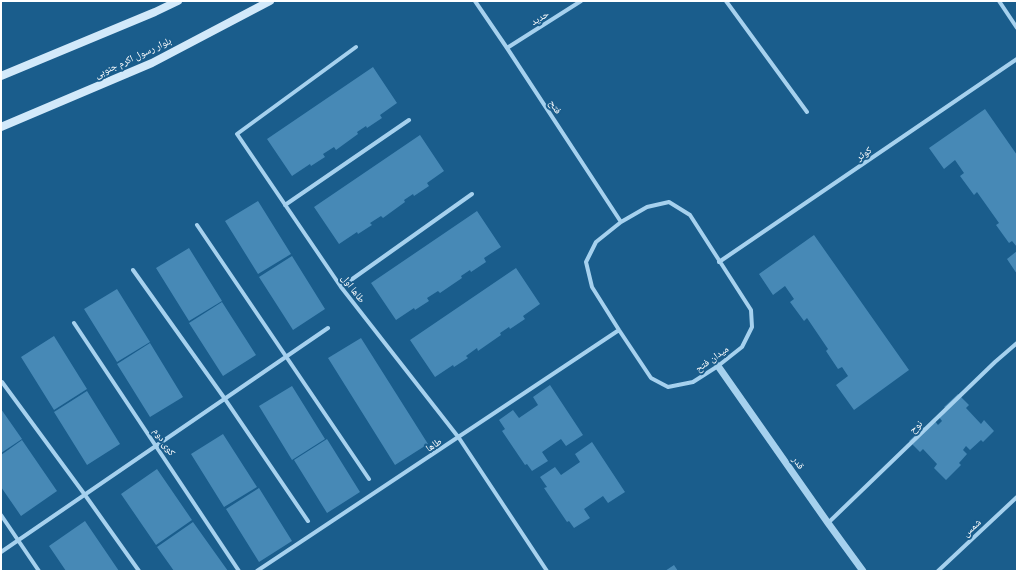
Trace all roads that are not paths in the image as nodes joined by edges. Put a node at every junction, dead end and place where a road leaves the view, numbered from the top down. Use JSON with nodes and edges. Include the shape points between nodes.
{"nodes":[{"id":1,"x":178,"y":1,"type":"edge"},
{"id":2,"x":270,"y":1,"type":"edge"},
{"id":3,"x":475,"y":1,"type":"edge"},
{"id":4,"x":582,"y":1,"type":"edge"},
{"id":5,"x":726,"y":1,"type":"edge"},
{"id":6,"x":999,"y":1,"type":"edge"},
{"id":7,"x":1017,"y":28,"type":"edge"},
{"id":8,"x":356,"y":47,"type":"dead end"},
{"id":9,"x":507,"y":48,"type":"junction"},
{"id":10,"x":1017,"y":58,"type":"edge"},
{"id":11,"x":1,"y":76,"type":"edge"},
{"id":12,"x":807,"y":112,"type":"dead end"},
{"id":13,"x":409,"y":120,"type":"dead end"},
{"id":14,"x":1,"y":127,"type":"edge"},
{"id":15,"x":472,"y":194,"type":"dead end"},
{"id":16,"x":285,"y":204,"type":"junction"},
{"id":17,"x":620,"y":222,"type":"junction"},
{"id":18,"x":197,"y":226,"type":"dead end"},
{"id":19,"x":719,"y":262,"type":"junction"},
{"id":20,"x":133,"y":270,"type":"dead end"},
{"id":21,"x":341,"y":286,"type":"junction"},
{"id":22,"x":74,"y":323,"type":"dead end"},
{"id":23,"x":328,"y":328,"type":"dead end"},
{"id":24,"x":619,"y":330,"type":"junction"},
{"id":25,"x":1017,"y":343,"type":"edge"},
{"id":26,"x":286,"y":357,"type":"junction"},
{"id":27,"x":718,"y":366,"type":"junction"},
{"id":28,"x":2,"y":382,"type":"edge"},
{"id":29,"x":225,"y":399,"type":"junction"},
{"id":30,"x":459,"y":438,"type":"junction"},
{"id":31,"x":157,"y":446,"type":"junction"},
{"id":32,"x":369,"y":479,"type":"dead end"},
{"id":33,"x":85,"y":495,"type":"junction"},
{"id":34,"x":1017,"y":497,"type":"edge"},
{"id":35,"x":1,"y":515,"type":"edge"},
{"id":36,"x":308,"y":521,"type":"dead end"},
{"id":37,"x":828,"y":523,"type":"junction"},
{"id":38,"x":19,"y":540,"type":"junction"},
{"id":39,"x":1,"y":552,"type":"edge"},
{"id":40,"x":39,"y":571,"type":"edge"},
{"id":41,"x":138,"y":571,"type":"edge"},
{"id":42,"x":239,"y":571,"type":"edge"},
{"id":43,"x":257,"y":571,"type":"edge"},
{"id":44,"x":547,"y":571,"type":"edge"},
{"id":45,"x":863,"y":571,"type":"edge"},
{"id":46,"x":938,"y":571,"type":"edge"}],
"edges":[{"from":1,"to":11,"type":"main road"},
{"from":2,"to":14,"type":"main road","name":"بلوار رسول اکرم جنوبی","via":[[152,63]]},
{"from":3,"to":9,"type":"street","name":"فتح"},
{"from":4,"to":9,"type":"street","name":"حدید"},
{"from":5,"to":12,"type":"street"},
{"from":6,"to":7,"type":"street"},
{"from":8,"to":16,"type":"street","name":"طاها اول","via":[[237,134]]},
{"from":9,"to":17,"type":"street","name":"فتح"},
{"from":10,"to":19,"type":"street","name":"کوثر"},
{"from":13,"to":16,"type":"street"},
{"from":15,"to":21,"type":"street"},
{"from":16,"to":21,"type":"street","name":"طاها اول"},
{"from":17,"to":19,"type":"street","name":"میدان فتح","via":[[647,207],[669,202],[690,215]]},
{"from":17,"to":24,"type":"street","name":"میدان فتح","via":[[596,242],[586,262],[592,287]]},
{"from":18,"to":26,"type":"street"},
{"from":19,"to":27,"type":"street","name":"میدان فتح","via":[[751,310],[752,328],[742,347]]},
{"from":20,"to":29,"type":"street"},
{"from":21,"to":30,"type":"street","name":"طاها اول"},
{"from":22,"to":31,"type":"street","name":"کوی دوم"},
{"from":23,"to":26,"type":"street"},
{"from":24,"to":27,"type":"street","name":"میدان فتح","via":[[651,378],[668,387],[693,382]]},
{"from":24,"to":30,"type":"street","name":"طاها"},
{"from":25,"to":37,"type":"street","name":"نوح"},
{"from":26,"to":29,"type":"street"},
{"from":26,"to":32,"type":"street"},
{"from":27,"to":37,"type":"street","name":"قدر"},
{"from":28,"to":33,"type":"street"},
{"from":29,"to":31,"type":"street"},
{"from":29,"to":36,"type":"street"},
{"from":30,"to":43,"type":"street","name":"طاها"},
{"from":30,"to":44,"type":"street","name":"طاها اول"},
{"from":31,"to":33,"type":"street"},
{"from":31,"to":42,"type":"street","name":"کوی دوم"},
{"from":33,"to":38,"type":"street"},
{"from":33,"to":41,"type":"street"},
{"from":34,"to":46,"type":"street","name":"شمس"},
{"from":35,"to":38,"type":"street"},
{"from":37,"to":45,"type":"street","name":"قدر"},
{"from":38,"to":39,"type":"street"},
{"from":38,"to":40,"type":"street"}]}
